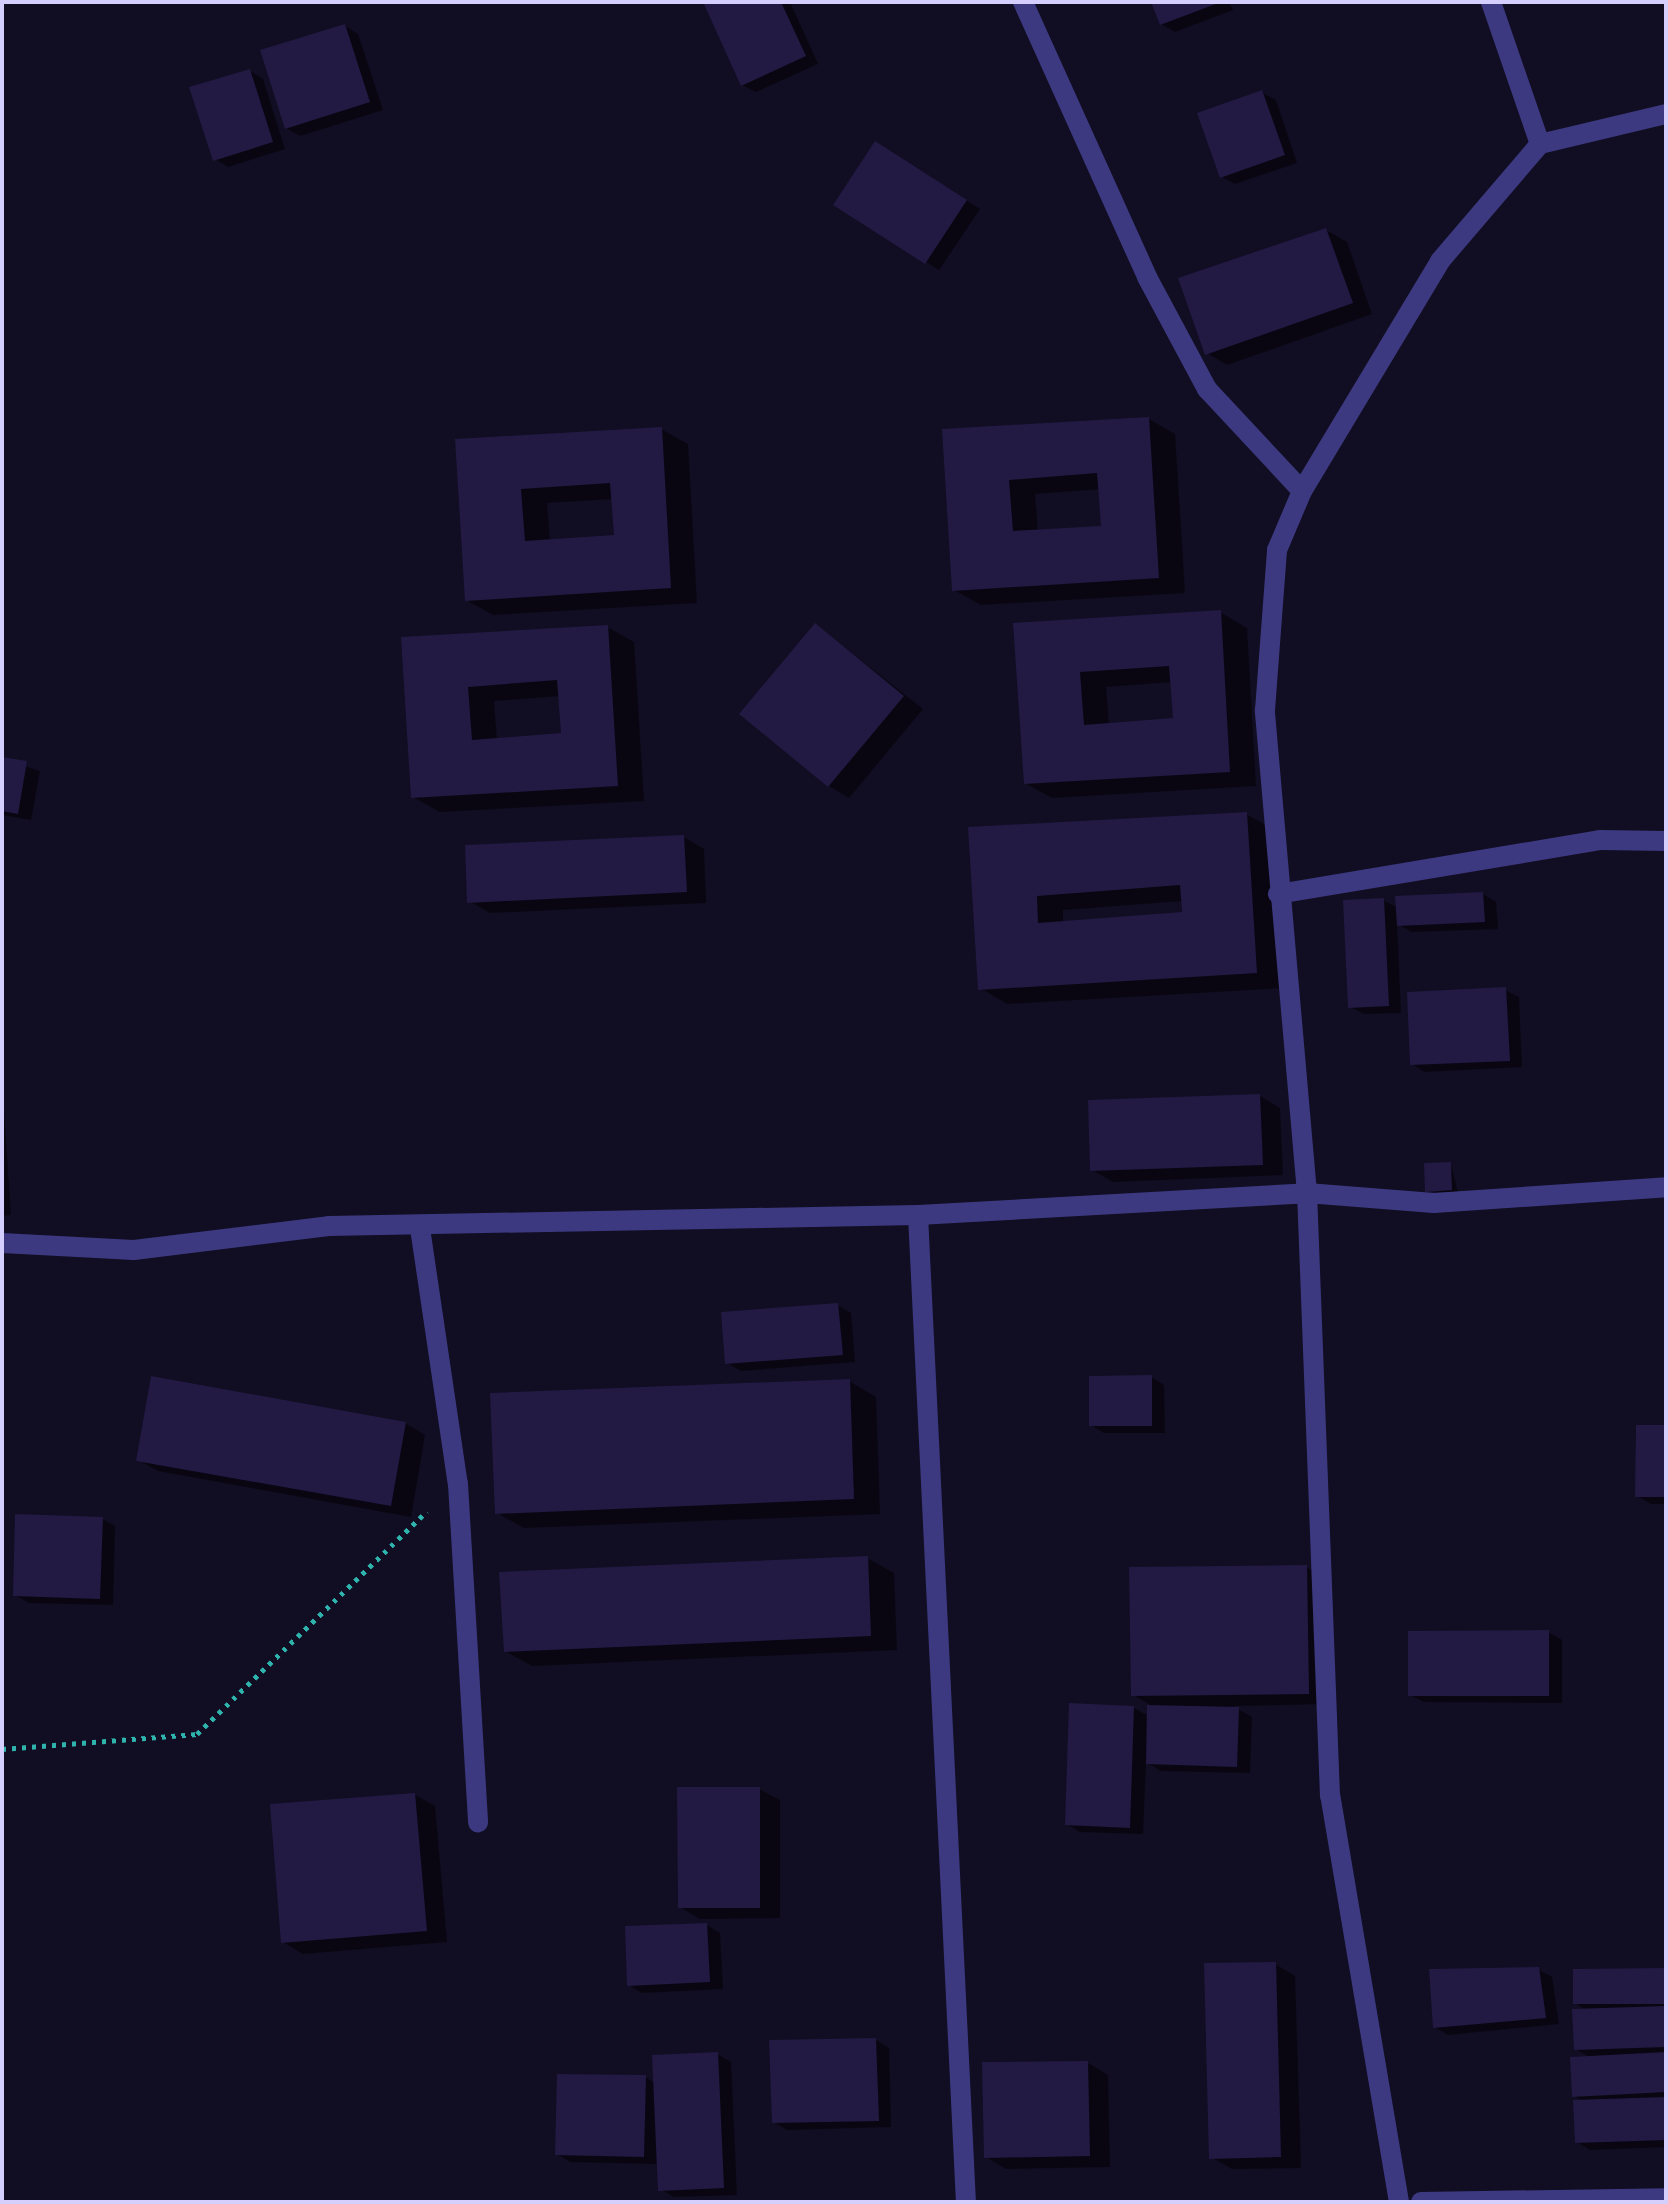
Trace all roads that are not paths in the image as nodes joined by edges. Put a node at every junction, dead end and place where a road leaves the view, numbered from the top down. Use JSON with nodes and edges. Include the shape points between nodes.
{"nodes":[{"id":1,"x":1023,"y":2,"type":"edge"},
{"id":2,"x":1491,"y":2,"type":"edge"},
{"id":3,"x":1666,"y":114,"type":"edge"},
{"id":4,"x":1540,"y":144,"type":"junction"},
{"id":5,"x":1302,"y":491,"type":"junction"},
{"id":6,"x":1666,"y":841,"type":"edge"},
{"id":7,"x":1278,"y":894,"type":"junction"},
{"id":8,"x":1666,"y":1187,"type":"edge"},
{"id":9,"x":1307,"y":1193,"type":"junction"},
{"id":10,"x":918,"y":1215,"type":"junction"},
{"id":11,"x":420,"y":1228,"type":"junction"},
{"id":12,"x":2,"y":1243,"type":"edge"},
{"id":13,"x":478,"y":1822,"type":"dead end"},
{"id":14,"x":1666,"y":2198,"type":"edge"},
{"id":15,"x":966,"y":2202,"type":"edge"},
{"id":16,"x":1399,"y":2202,"type":"edge"},
{"id":17,"x":1421,"y":2202,"type":"edge"}],
"edges":[{"from":1,"to":5,"type":"street","via":[[1147,277],[1207,389]]},
{"from":2,"to":4,"type":"street"},
{"from":3,"to":4,"type":"street"},
{"from":4,"to":5,"type":"street","via":[[1440,261]]},
{"from":5,"to":7,"type":"street","via":[[1277,550],[1265,710]]},
{"from":6,"to":7,"type":"street","via":[[1600,840]]},
{"from":7,"to":9,"type":"street"},
{"from":8,"to":9,"type":"street","via":[[1434,1203]]},
{"from":9,"to":10,"type":"street"},
{"from":9,"to":16,"type":"street","via":[[1330,1796]]},
{"from":10,"to":11,"type":"street"},
{"from":10,"to":15,"type":"street"},
{"from":11,"to":12,"type":"street","via":[[329,1226],[134,1250]]},
{"from":11,"to":13,"type":"street","via":[[458,1484]]},
{"from":14,"to":17,"type":"street"}]}
